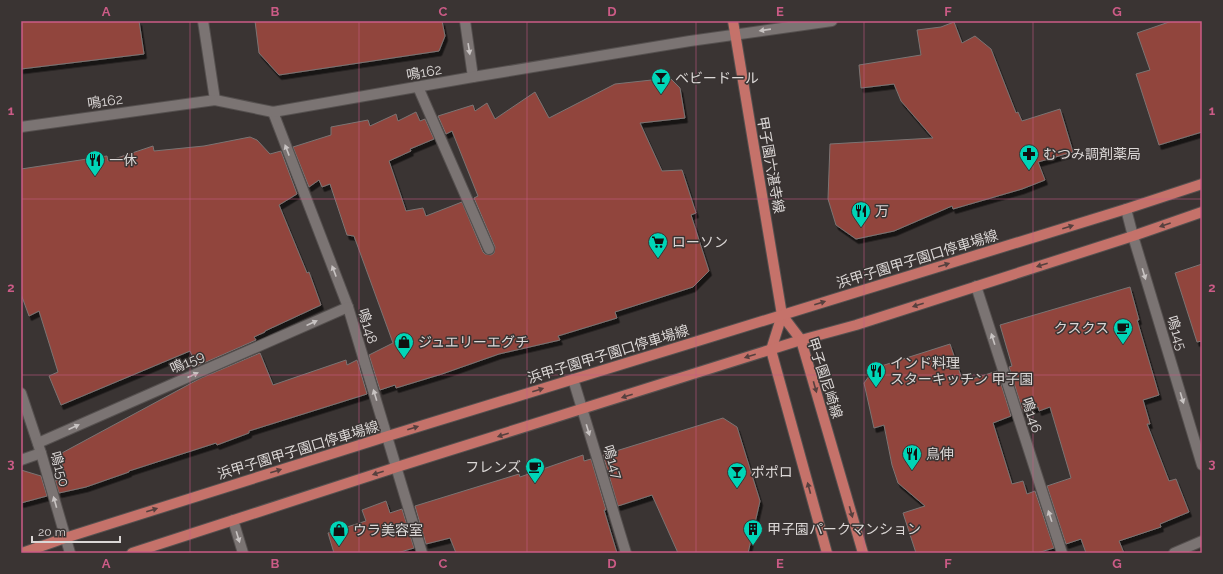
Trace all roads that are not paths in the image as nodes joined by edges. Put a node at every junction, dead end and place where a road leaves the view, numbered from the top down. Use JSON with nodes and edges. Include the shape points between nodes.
{"nodes":[{"id":1,"x":203,"y":21,"type":"edge"},
{"id":2,"x":465,"y":21,"type":"edge"},
{"id":3,"x":733,"y":21,"type":"edge"},
{"id":4,"x":832,"y":21,"type":"edge"},
{"id":5,"x":735,"y":34,"type":"junction"},
{"id":6,"x":473,"y":77,"type":"junction"},
{"id":7,"x":418,"y":87,"type":"junction"},
{"id":8,"x":215,"y":100,"type":"junction"},
{"id":9,"x":273,"y":112,"type":"junction"},
{"id":10,"x":21,"y":127,"type":"edge"},
{"id":11,"x":1202,"y":184,"type":"edge"},
{"id":12,"x":1126,"y":209,"type":"junction"},
{"id":13,"x":1202,"y":212,"type":"edge"},
{"id":14,"x":1133,"y":236,"type":"junction"},
{"id":15,"x":489,"y":249,"type":"dead end"},
{"id":16,"x":976,"y":286,"type":"junction"},
{"id":17,"x":348,"y":307,"type":"junction"},
{"id":18,"x":782,"y":314,"type":"junction"},
{"id":19,"x":801,"y":340,"type":"junction"},
{"id":20,"x":771,"y":350,"type":"junction"},
{"id":21,"x":573,"y":379,"type":"junction"},
{"id":22,"x":21,"y":394,"type":"edge"},
{"id":23,"x":582,"y":410,"type":"junction"},
{"id":24,"x":388,"y":436,"type":"junction"},
{"id":25,"x":38,"y":443,"type":"junction"},
{"id":26,"x":41,"y":453,"type":"junction"},
{"id":27,"x":21,"y":460,"type":"edge"},
{"id":28,"x":1202,"y":465,"type":"edge"},
{"id":29,"x":397,"y":467,"type":"junction"},
{"id":30,"x":233,"y":520,"type":"junction"},
{"id":31,"x":65,"y":538,"type":"junction"},
{"id":32,"x":1202,"y":542,"type":"edge"},
{"id":33,"x":22,"y":553,"type":"edge"},
{"id":34,"x":70,"y":553,"type":"edge"},
{"id":35,"x":132,"y":553,"type":"edge"},
{"id":36,"x":243,"y":553,"type":"edge"},
{"id":37,"x":422,"y":553,"type":"edge"},
{"id":38,"x":626,"y":553,"type":"edge"},
{"id":39,"x":827,"y":553,"type":"edge"},
{"id":40,"x":863,"y":553,"type":"edge"},
{"id":41,"x":1062,"y":553,"type":"edge"},
{"id":42,"x":1174,"y":553,"type":"edge"}],
"edges":[{"from":1,"to":8,"type":"street"},
{"from":2,"to":6,"type":"street","one_way":true},
{"from":3,"to":5,"type":"main road","name":"甲子園六湛寺線"},
{"from":4,"to":5,"type":"street","name":"鳴162","one_way":true},
{"from":5,"to":6,"type":"street","name":"鳴162"},
{"from":5,"to":18,"type":"main road","name":"甲子園六湛寺線"},
{"from":6,"to":7,"type":"street","name":"鳴162"},
{"from":7,"to":9,"type":"street","name":"鳴162"},
{"from":7,"to":15,"type":"street"},
{"from":8,"to":9,"type":"street","name":"鳴162"},
{"from":8,"to":10,"type":"street","name":"鳴162"},
{"from":17,"to":9,"type":"street","name":"鳴148","one_way":true},
{"from":11,"to":12,"type":"main road","name":"浜甲子園甲子園口停車場線"},
{"from":12,"to":14,"type":"street","name":"鳴145"},
{"from":18,"to":12,"type":"main road","name":"浜甲子園甲子園口停車場線","one_way":true},
{"from":13,"to":14,"type":"main road","one_way":true},
{"from":14,"to":16,"type":"main road","one_way":true},
{"from":14,"to":28,"type":"street","name":"鳴145","one_way":true},
{"from":16,"to":19,"type":"main road","one_way":true},
{"from":41,"to":16,"type":"street","name":"鳴146","one_way":true},
{"from":24,"to":17,"type":"street","name":"鳴148","one_way":true},
{"from":25,"to":17,"type":"street","name":"鳴159","one_way":true},
{"from":18,"to":19,"type":"main road","name":"甲子園尼崎線"},
{"from":18,"to":20,"type":"main road"},
{"from":18,"to":21,"type":"main road","name":"浜甲子園甲子園口停車場線"},
{"from":19,"to":20,"type":"main road"},
{"from":19,"to":40,"type":"main road","name":"甲子園尼崎線","one_way":true},
{"from":20,"to":23,"type":"main road","one_way":true},
{"from":39,"to":20,"type":"main road","one_way":true},
{"from":21,"to":23,"type":"street","name":"鳴147"},
{"from":24,"to":21,"type":"main road","name":"浜甲子園甲子園口停車場線","one_way":true},
{"from":22,"to":25,"type":"street","name":"鳴150"},
{"from":23,"to":29,"type":"main road","one_way":true},
{"from":23,"to":38,"type":"street","name":"鳴147","one_way":true},
{"from":24,"to":29,"type":"street","name":"鳴148"},
{"from":31,"to":24,"type":"main road","name":"浜甲子園甲子園口停車場線","one_way":true},
{"from":25,"to":26,"type":"street","name":"鳴150"},
{"from":26,"to":27,"type":"street"},
{"from":31,"to":26,"type":"street","name":"鳴150","one_way":true},
{"from":29,"to":30,"type":"main road","one_way":true},
{"from":29,"to":37,"type":"street","name":"鳴148"},
{"from":30,"to":35,"type":"main road"},
{"from":30,"to":36,"type":"street","one_way":true},
{"from":31,"to":33,"type":"main road","name":"浜甲子園甲子園口停車場線"},
{"from":31,"to":34,"type":"street","name":"鳴150"},
{"from":32,"to":42,"type":"street"}]}
